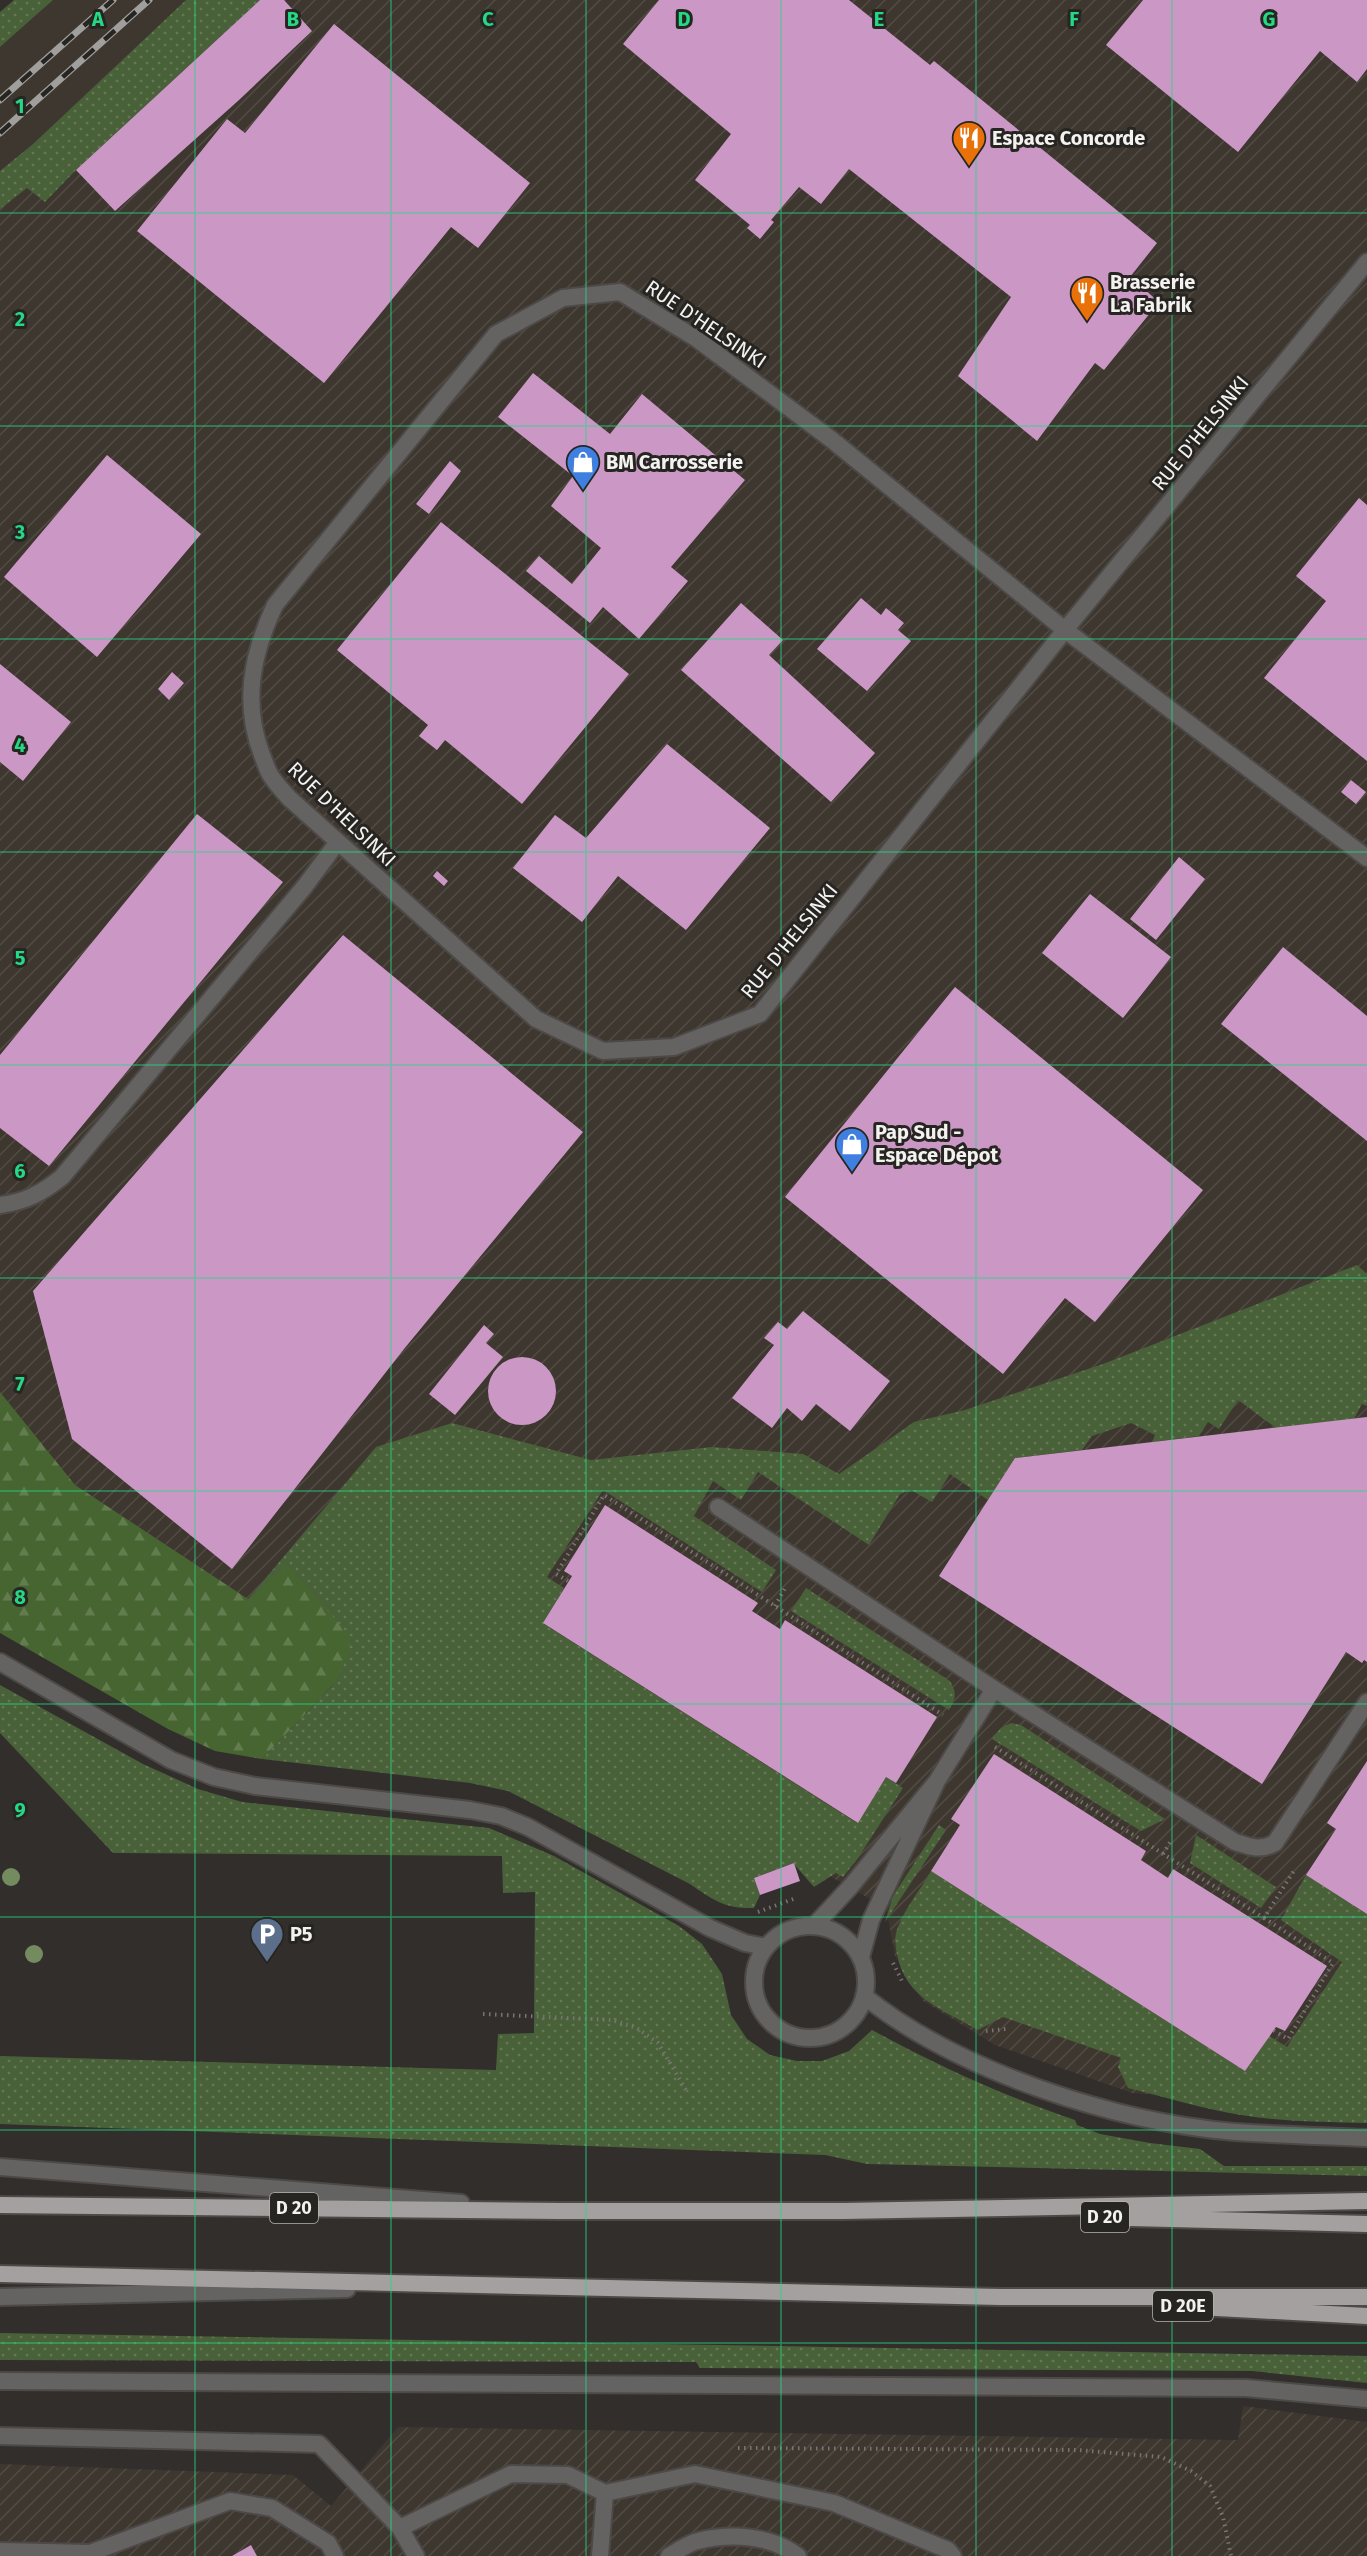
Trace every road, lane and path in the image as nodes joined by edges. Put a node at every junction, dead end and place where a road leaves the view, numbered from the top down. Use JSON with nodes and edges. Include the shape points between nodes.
{"nodes":[{"id":1,"x":1367,"y":262,"type":"edge"},
{"id":2,"x":1065,"y":630,"type":"junction"},
{"id":3,"x":337,"y":843,"type":"junction"},
{"id":4,"x":1367,"y":858,"type":"edge"},
{"id":5,"x":0,"y":1205,"type":"edge"},
{"id":6,"x":718,"y":1507,"type":"dead end"},
{"id":7,"x":568,"y":1581,"type":"dead end"},
{"id":8,"x":0,"y":1662,"type":"edge"},
{"id":9,"x":994,"y":1689,"type":"junction"},
{"id":10,"x":1367,"y":1702,"type":"edge"},
{"id":11,"x":944,"y":1715,"type":"dead end"},
{"id":12,"x":988,"y":1756,"type":"dead end"},
{"id":13,"x":937,"y":1780,"type":"junction"},
{"id":14,"x":1301,"y":1860,"type":"dead end"},
{"id":15,"x":1264,"y":1918,"type":"junction"},
{"id":16,"x":814,"y":1926,"type":"junction"},
{"id":17,"x":766,"y":1947,"type":"junction"},
{"id":18,"x":890,"y":1952,"type":"dead end"},
{"id":19,"x":861,"y":1957,"type":"junction"},
{"id":20,"x":906,"y":1989,"type":"dead end"},
{"id":21,"x":864,"y":1996,"type":"junction"},
{"id":22,"x":483,"y":2014,"type":"dead end"},
{"id":23,"x":1006,"y":2029,"type":"dead end"},
{"id":24,"x":1273,"y":2030,"type":"dead end"},
{"id":25,"x":978,"y":2033,"type":"dead end"},
{"id":26,"x":686,"y":2090,"type":"dead end"},
{"id":27,"x":1367,"y":2138,"type":"edge"},
{"id":28,"x":0,"y":2167,"type":"edge"},
{"id":29,"x":1367,"y":2201,"type":"edge"},
{"id":30,"x":0,"y":2205,"type":"edge"},
{"id":31,"x":560,"y":2211,"type":"junction"},
{"id":32,"x":844,"y":2211,"type":"junction"},
{"id":33,"x":1367,"y":2224,"type":"edge"},
{"id":34,"x":0,"y":2274,"type":"edge"},
{"id":35,"x":524,"y":2285,"type":"junction"},
{"id":36,"x":0,"y":2297,"type":"edge"},
{"id":37,"x":1000,"y":2297,"type":"junction"},
{"id":38,"x":1367,"y":2297,"type":"edge"},
{"id":39,"x":1367,"y":2316,"type":"edge"},
{"id":40,"x":0,"y":2381,"type":"edge"},
{"id":41,"x":1367,"y":2399,"type":"edge"},
{"id":42,"x":0,"y":2436,"type":"edge"},
{"id":43,"x":727,"y":2448,"type":"dead end"},
{"id":44,"x":605,"y":2493,"type":"junction"},
{"id":45,"x":400,"y":2528,"type":"junction"},
{"id":46,"x":0,"y":2551,"type":"edge"},
{"id":47,"x":335,"y":2556,"type":"edge"},
{"id":48,"x":416,"y":2556,"type":"edge"},
{"id":49,"x":600,"y":2556,"type":"edge"},
{"id":50,"x":669,"y":2556,"type":"edge"},
{"id":51,"x":798,"y":2556,"type":"edge"},
{"id":52,"x":952,"y":2556,"type":"edge"},
{"id":53,"x":1231,"y":2556,"type":"edge"}],
"edges":[{"from":1,"to":2,"type":"street","name":"RUE D'HELSINKI"},
{"from":2,"to":3,"type":"street","name":"RUE D'HELSINKI","via":[[760,1014],[674,1047],[603,1051],[536,1019]]},
{"from":2,"to":3,"type":"street","name":"RUE D'HELSINKI","via":[[832,440],[697,339],[620,292],[563,298],[496,334],[275,605],[265,627],[252,676],[256,738],[270,775]]},
{"from":2,"to":4,"type":"street","name":"RUE D'HELSINKI"},
{"from":3,"to":5,"type":"street","via":[[62,1177],[42,1193]]},
{"from":6,"to":9,"type":"street"},
{"from":7,"to":11,"type":"path","via":[[556,1574],[604,1495]]},
{"from":8,"to":17,"type":"street","via":[[171,1760],[214,1777],[255,1786],[501,1816],[726,1936]]},
{"from":9,"to":10,"type":"street","via":[[1235,1842],[1265,1849],[1275,1843]]},
{"from":9,"to":13,"type":"street"},
{"from":12,"to":15,"type":"path","via":[[994,1747]]},
{"from":13,"to":16,"type":"street"},
{"from":13,"to":19,"type":"street","via":[[871,1920]]},
{"from":14,"to":15,"type":"path"},
{"from":15,"to":24,"type":"path","via":[[1333,1963],[1288,2039]]},
{"from":16,"to":17,"type":"street","via":[[794,1928]]},
{"from":16,"to":19,"type":"street","via":[[833,1930],[849,1941]]},
{"from":17,"to":21,"type":"street","via":[[753,1980],[756,1997],[763,2013],[791,2035],[826,2036],[843,2027]]},
{"from":18,"to":20,"type":"path"},
{"from":19,"to":21,"type":"street","via":[[866,1976]]},
{"from":21,"to":27,"type":"street","via":[[925,2036],[985,2066],[1117,2112],[1234,2132]]},
{"from":22,"to":26,"type":"path","via":[[612,2020],[637,2028],[658,2043]]},
{"from":23,"to":25,"type":"path"},
{"from":28,"to":31,"type":"street"},
{"from":29,"to":32,"type":"highway"},
{"from":30,"to":31,"type":"highway","number":"D 20"},
{"from":31,"to":32,"type":"highway","number":"D 20"},
{"from":32,"to":33,"type":"highway","number":"D 20"},
{"from":34,"to":35,"type":"highway"},
{"from":35,"to":36,"type":"street"},
{"from":35,"to":37,"type":"highway"},
{"from":37,"to":38,"type":"highway"},
{"from":37,"to":39,"type":"highway","number":"D 20E"},
{"from":40,"to":41,"type":"street","via":[[1246,2388]]},
{"from":42,"to":45,"type":"street","via":[[319,2444]]},
{"from":43,"to":53,"type":"path","via":[[1078,2450],[1161,2457],[1191,2471],[1210,2486],[1223,2517]]},
{"from":44,"to":45,"type":"street","via":[[567,2475],[512,2474]]},
{"from":44,"to":49,"type":"street"},
{"from":44,"to":52,"type":"street","via":[[695,2474],[834,2503],[948,2550]]},
{"from":45,"to":48,"type":"street"},
{"from":46,"to":47,"type":"street","via":[[90,2553],[230,2501],[272,2508],[328,2543]]},
{"from":50,"to":51,"type":"street","via":[[697,2541],[745,2536],[785,2546]]}]}
